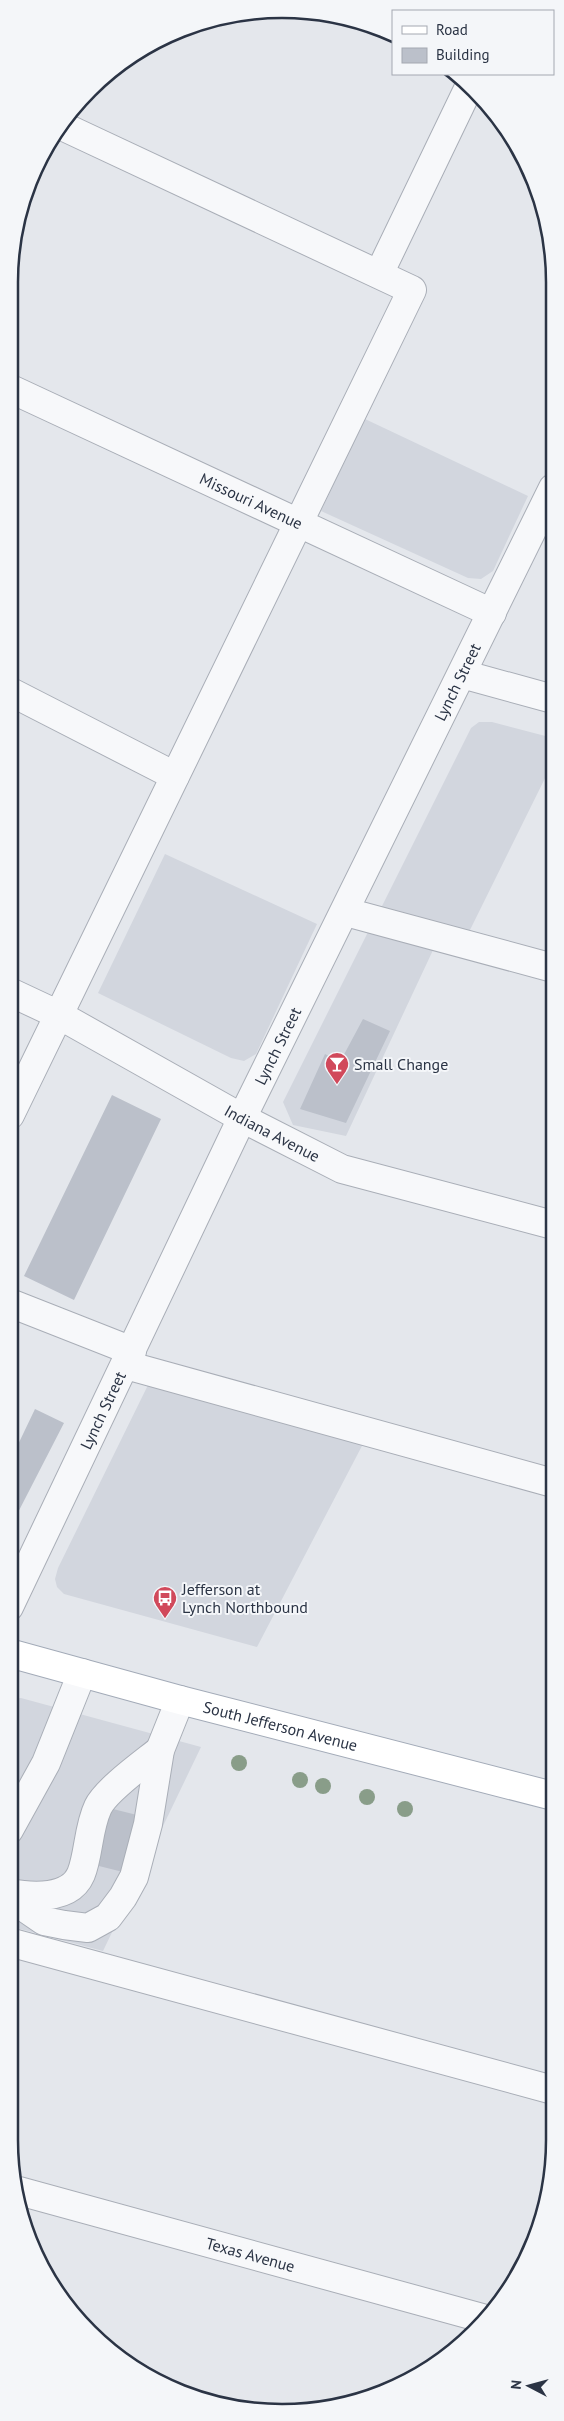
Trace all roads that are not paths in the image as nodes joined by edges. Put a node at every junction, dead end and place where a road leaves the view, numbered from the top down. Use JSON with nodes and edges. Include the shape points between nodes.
{"nodes":[{"id":1,"x":466,"y":93,"type":"edge"},
{"id":2,"x":67,"y":128,"type":"edge"},
{"id":3,"x":379,"y":274,"type":"junction"},
{"id":4,"x":18,"y":392,"type":"edge"},
{"id":5,"x":546,"y":502,"type":"edge"},
{"id":6,"x":298,"y":522,"type":"junction"},
{"id":7,"x":492,"y":612,"type":"junction"},
{"id":8,"x":462,"y":674,"type":"junction"},
{"id":9,"x":18,"y":696,"type":"edge"},
{"id":10,"x":546,"y":698,"type":"edge"},
{"id":11,"x":175,"y":776,"type":"junction"},
{"id":12,"x":346,"y":912,"type":"junction"},
{"id":13,"x":546,"y":966,"type":"edge"},
{"id":14,"x":18,"y":996,"type":"edge"},
{"id":15,"x":59,"y":1015,"type":"junction"},
{"id":16,"x":18,"y":1099,"type":"edge"},
{"id":17,"x":242,"y":1118,"type":"junction"},
{"id":18,"x":546,"y":1223,"type":"edge"},
{"id":19,"x":18,"y":1307,"type":"edge"},
{"id":20,"x":129,"y":1358,"type":"junction"},
{"id":21,"x":546,"y":1481,"type":"edge"},
{"id":22,"x":18,"y":1588,"type":"edge"},
{"id":23,"x":18,"y":1655,"type":"edge"},
{"id":24,"x":82,"y":1673,"type":"junction"},
{"id":25,"x":180,"y":1700,"type":"junction"},
{"id":26,"x":160,"y":1750,"type":"junction"},
{"id":27,"x":546,"y":1794,"type":"edge"},
{"id":28,"x":18,"y":1795,"type":"edge"},
{"id":29,"x":18,"y":1896,"type":"edge"},
{"id":30,"x":18,"y":1902,"type":"edge"},
{"id":31,"x":18,"y":1944,"type":"edge"},
{"id":32,"x":546,"y":2088,"type":"edge"},
{"id":33,"x":23,"y":2192,"type":"edge"},
{"id":34,"x":478,"y":2317,"type":"edge"}],
"edges":[{"from":1,"to":3,"type":"street"},
{"from":2,"to":3,"type":"street"},
{"from":3,"to":6,"type":"street","via":[[412,290]]},
{"from":4,"to":6,"type":"street","name":"Missouri Avenue"},
{"from":5,"to":7,"type":"street","name":"Lynch Street"},
{"from":6,"to":7,"type":"street","name":"Missouri Avenue"},
{"from":6,"to":11,"type":"street"},
{"from":7,"to":8,"type":"street","name":"Lynch Street"},
{"from":8,"to":10,"type":"street"},
{"from":8,"to":12,"type":"street","name":"Lynch Street"},
{"from":9,"to":11,"type":"street"},
{"from":11,"to":15,"type":"street"},
{"from":12,"to":13,"type":"street"},
{"from":12,"to":17,"type":"street","name":"Lynch Street"},
{"from":14,"to":15,"type":"street","name":"Indiana Avenue"},
{"from":15,"to":16,"type":"street"},
{"from":15,"to":17,"type":"street","name":"Indiana Avenue"},
{"from":17,"to":18,"type":"street","name":"Indiana Avenue","via":[[342,1169]]},
{"from":17,"to":20,"type":"street","name":"Lynch Street"},
{"from":19,"to":20,"type":"street"},
{"from":20,"to":21,"type":"street"},
{"from":20,"to":22,"type":"street","name":"Lynch Street"},
{"from":23,"to":24,"type":"main road","name":"South Jefferson Avenue"},
{"from":24,"to":25,"type":"main road","name":"South Jefferson Avenue"},
{"from":24,"to":28,"type":"street","via":[[46,1763]]},
{"from":25,"to":26,"type":"street"},
{"from":25,"to":27,"type":"main road","name":"South Jefferson Avenue"},
{"from":26,"to":29,"type":"street","via":[[98,1806],[81,1874],[70,1888],[51,1895]]},
{"from":26,"to":30,"type":"street","via":[[148,1824],[134,1877],[108,1917],[88,1928],[64,1925],[44,1921]]},
{"from":31,"to":32,"type":"street"},
{"from":33,"to":34,"type":"street","name":"Texas Avenue"}]}
